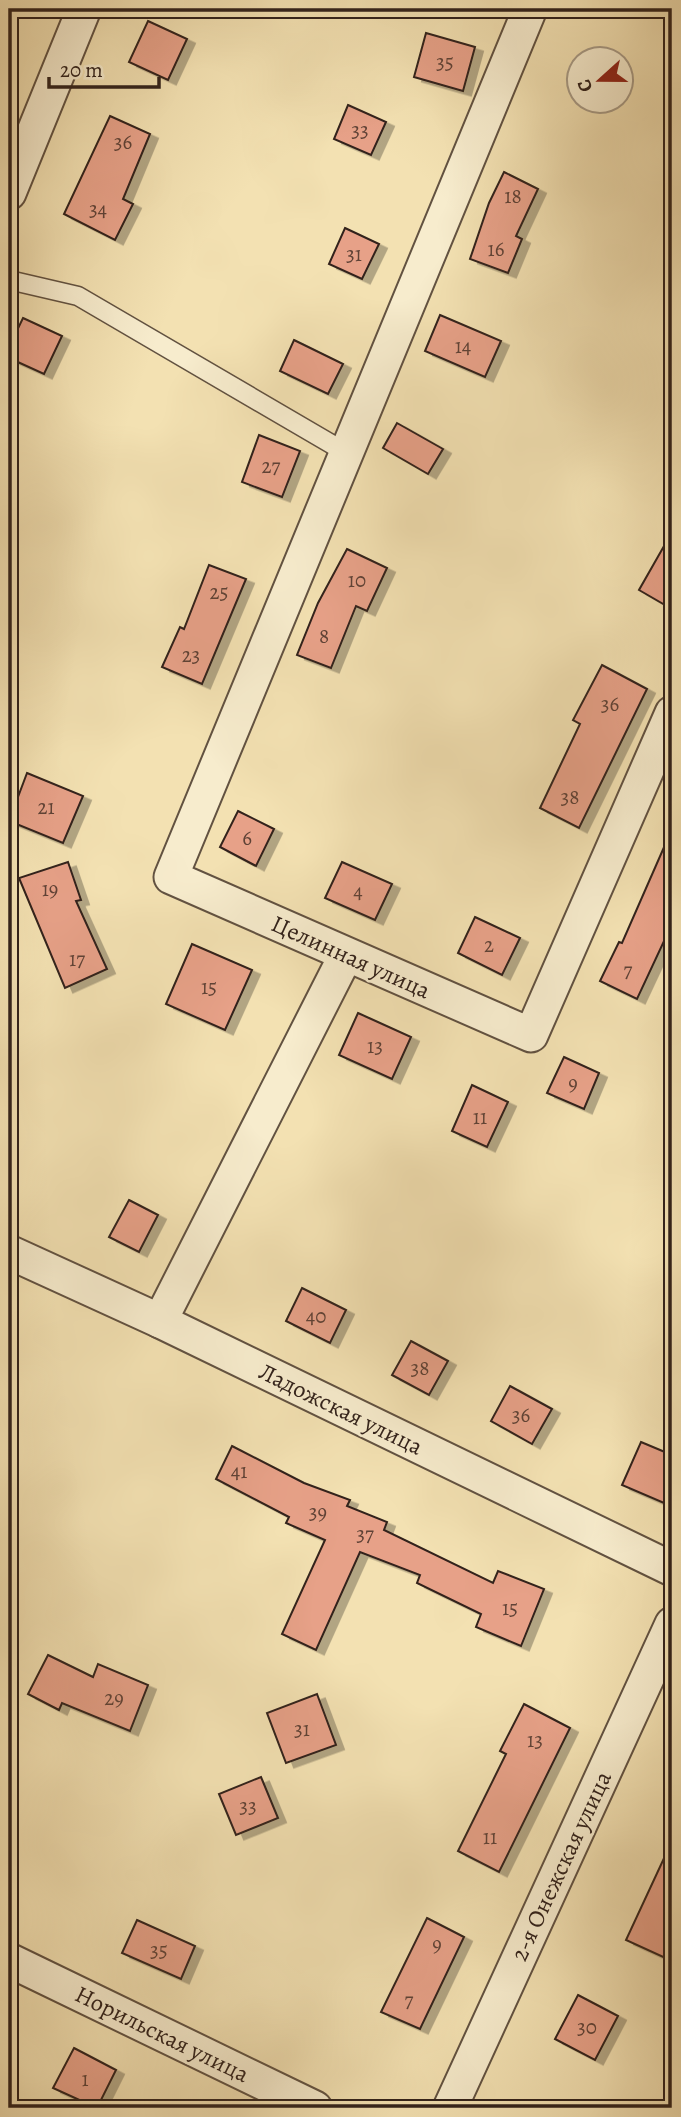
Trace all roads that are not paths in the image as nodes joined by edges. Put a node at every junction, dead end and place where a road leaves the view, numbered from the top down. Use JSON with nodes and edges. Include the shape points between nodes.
{"nodes":[{"id":1,"x":84,"y":9,"type":"edge"},
{"id":2,"x":530,"y":9,"type":"edge"},
{"id":3,"x":9,"y":193,"type":"edge"},
{"id":4,"x":9,"y":280,"type":"edge"},
{"id":5,"x":345,"y":452,"type":"junction"},
{"id":6,"x":672,"y":713,"type":"edge"},
{"id":7,"x":346,"y":955,"type":"junction"},
{"id":8,"x":9,"y":1252,"type":"edge"},
{"id":9,"x":160,"y":1321,"type":"junction"},
{"id":10,"x":672,"y":1569,"type":"edge"},
{"id":11,"x":672,"y":1625,"type":"edge"},
{"id":12,"x":9,"y":1960,"type":"edge"},
{"id":13,"x":315,"y":2108,"type":"edge"},
{"id":14,"x":450,"y":2108,"type":"edge"}],
"edges":[{"from":1,"to":3,"type":"street"},
{"from":2,"to":5,"type":"street"},
{"from":4,"to":5,"type":"lane","via":[[78,296]]},
{"from":5,"to":7,"type":"street","name":"Целинная улица","via":[[171,877]]},
{"from":6,"to":7,"type":"street","name":"Целинная улица","via":[[531,1035]]},
{"from":7,"to":9,"type":"street"},
{"from":8,"to":9,"type":"street","name":"Ладожская улица"},
{"from":9,"to":10,"type":"street","name":"Ладожская улица"},
{"from":11,"to":14,"type":"street","name":"2-я Онежская улица"},
{"from":12,"to":13,"type":"street","name":"Норильская улица"}]}
